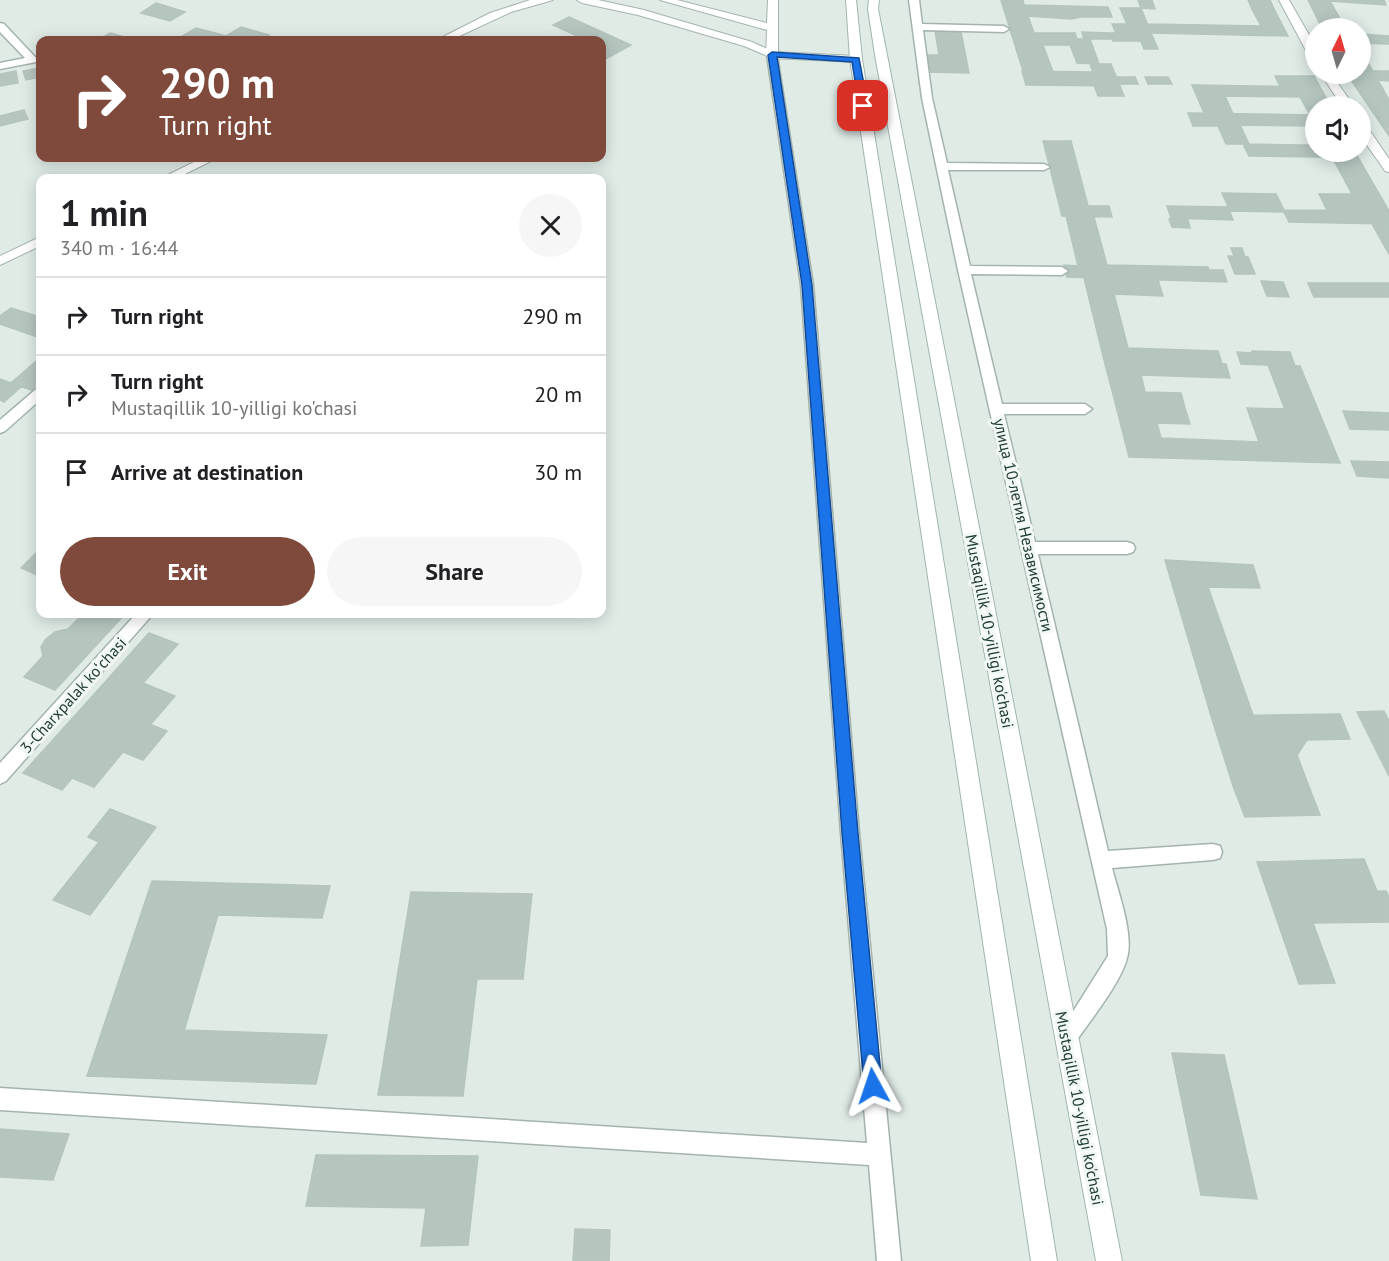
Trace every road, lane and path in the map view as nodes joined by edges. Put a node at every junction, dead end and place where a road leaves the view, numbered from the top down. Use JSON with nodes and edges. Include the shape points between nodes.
{"nodes":[{"id":1,"x":548,"y":0,"type":"edge"},
{"id":2,"x":582,"y":0,"type":"edge"},
{"id":3,"x":665,"y":0,"type":"edge"},
{"id":4,"x":773,"y":0,"type":"edge"},
{"id":5,"x":850,"y":0,"type":"edge"},
{"id":6,"x":874,"y":0,"type":"edge"},
{"id":7,"x":914,"y":0,"type":"edge"},
{"id":8,"x":1284,"y":0,"type":"edge"},
{"id":9,"x":0,"y":26,"type":"edge"},
{"id":10,"x":917,"y":27,"type":"junction"},
{"id":11,"x":772,"y":28,"type":"junction"},
{"id":12,"x":1004,"y":29,"type":"dead end"},
{"id":13,"x":451,"y":36,"type":"edge"},
{"id":14,"x":1305,"y":38,"type":"edge"},
{"id":15,"x":772,"y":55,"type":"junction"},
{"id":16,"x":856,"y":59,"type":"junction"},
{"id":17,"x":0,"y":66,"type":"edge"},
{"id":18,"x":1371,"y":141,"type":"edge"},
{"id":19,"x":203,"y":162,"type":"edge"},
{"id":20,"x":942,"y":166,"type":"junction"},
{"id":21,"x":1044,"y":167,"type":"dead end"},
{"id":22,"x":1389,"y":168,"type":"edge"},
{"id":23,"x":177,"y":174,"type":"edge"},
{"id":24,"x":36,"y":243,"type":"edge"},
{"id":25,"x":0,"y":261,"type":"edge"},
{"id":26,"x":964,"y":270,"type":"junction"},
{"id":27,"x":1062,"y":271,"type":"dead end"},
{"id":28,"x":36,"y":396,"type":"edge"},
{"id":29,"x":997,"y":409,"type":"junction"},
{"id":30,"x":1085,"y":409,"type":"dead end"},
{"id":31,"x":0,"y":428,"type":"edge"},
{"id":32,"x":1030,"y":548,"type":"junction"},
{"id":33,"x":1127,"y":548,"type":"dead end"},
{"id":34,"x":141,"y":618,"type":"edge"},
{"id":35,"x":0,"y":776,"type":"edge"},
{"id":36,"x":1213,"y":852,"type":"dead end"},
{"id":37,"x":1101,"y":860,"type":"junction"},
{"id":38,"x":1067,"y":1038,"type":"junction"},
{"id":39,"x":0,"y":1099,"type":"edge"},
{"id":40,"x":879,"y":1155,"type":"junction"},
{"id":41,"x":889,"y":1261,"type":"edge"},
{"id":42,"x":1044,"y":1261,"type":"edge"},
{"id":43,"x":1109,"y":1261,"type":"edge"}],
"edges":[{"from":1,"to":13,"type":"main road","via":[[504,11]]},
{"from":2,"to":15,"type":"main road","via":[[640,12],[748,44]]},
{"from":3,"to":11,"type":"main road"},
{"from":4,"to":11,"type":"main road"},
{"from":5,"to":16,"type":"main road"},
{"from":6,"to":38,"type":"main road","name":"Mustaqillik 10-yilligi ko'chasi","via":[[883,66]]},
{"from":7,"to":10,"type":"lane","name":"улица 10-летия Независимости"},
{"from":8,"to":14,"type":"main road"},
{"from":9,"to":17,"type":"lane","via":[[32,60]]},
{"from":10,"to":12,"type":"lane"},
{"from":10,"to":20,"type":"lane","name":"улица 10-летия Независимости"},
{"from":11,"to":15,"type":"main road"},
{"from":15,"to":16,"type":"main road"},
{"from":15,"to":40,"type":"lane","via":[[807,285]]},
{"from":16,"to":42,"type":"main road"},
{"from":18,"to":22,"type":"main road"},
{"from":19,"to":23,"type":"main road"},
{"from":20,"to":21,"type":"lane"},
{"from":20,"to":26,"type":"lane","name":"улица 10-летия Независимости"},
{"from":24,"to":25,"type":"main road"},
{"from":26,"to":27,"type":"lane"},
{"from":26,"to":29,"type":"lane","name":"улица 10-летия Независимости"},
{"from":28,"to":31,"type":"lane"},
{"from":29,"to":30,"type":"lane"},
{"from":29,"to":32,"type":"lane","name":"улица 10-летия Независимости"},
{"from":32,"to":33,"type":"lane"},
{"from":32,"to":37,"type":"lane","name":"улица 10-летия Независимости"},
{"from":34,"to":35,"type":"lane","name":"3-Charxpalak koʻchasi"},
{"from":36,"to":37,"type":"lane"},
{"from":37,"to":38,"type":"lane","name":"улица 10-летия Независимости","via":[[1117,929],[1118,957]]},
{"from":38,"to":43,"type":"main road","name":"Mustaqillik 10-yilligi ko'chasi"},
{"from":39,"to":40,"type":"lane"},
{"from":40,"to":41,"type":"lane"}]}
